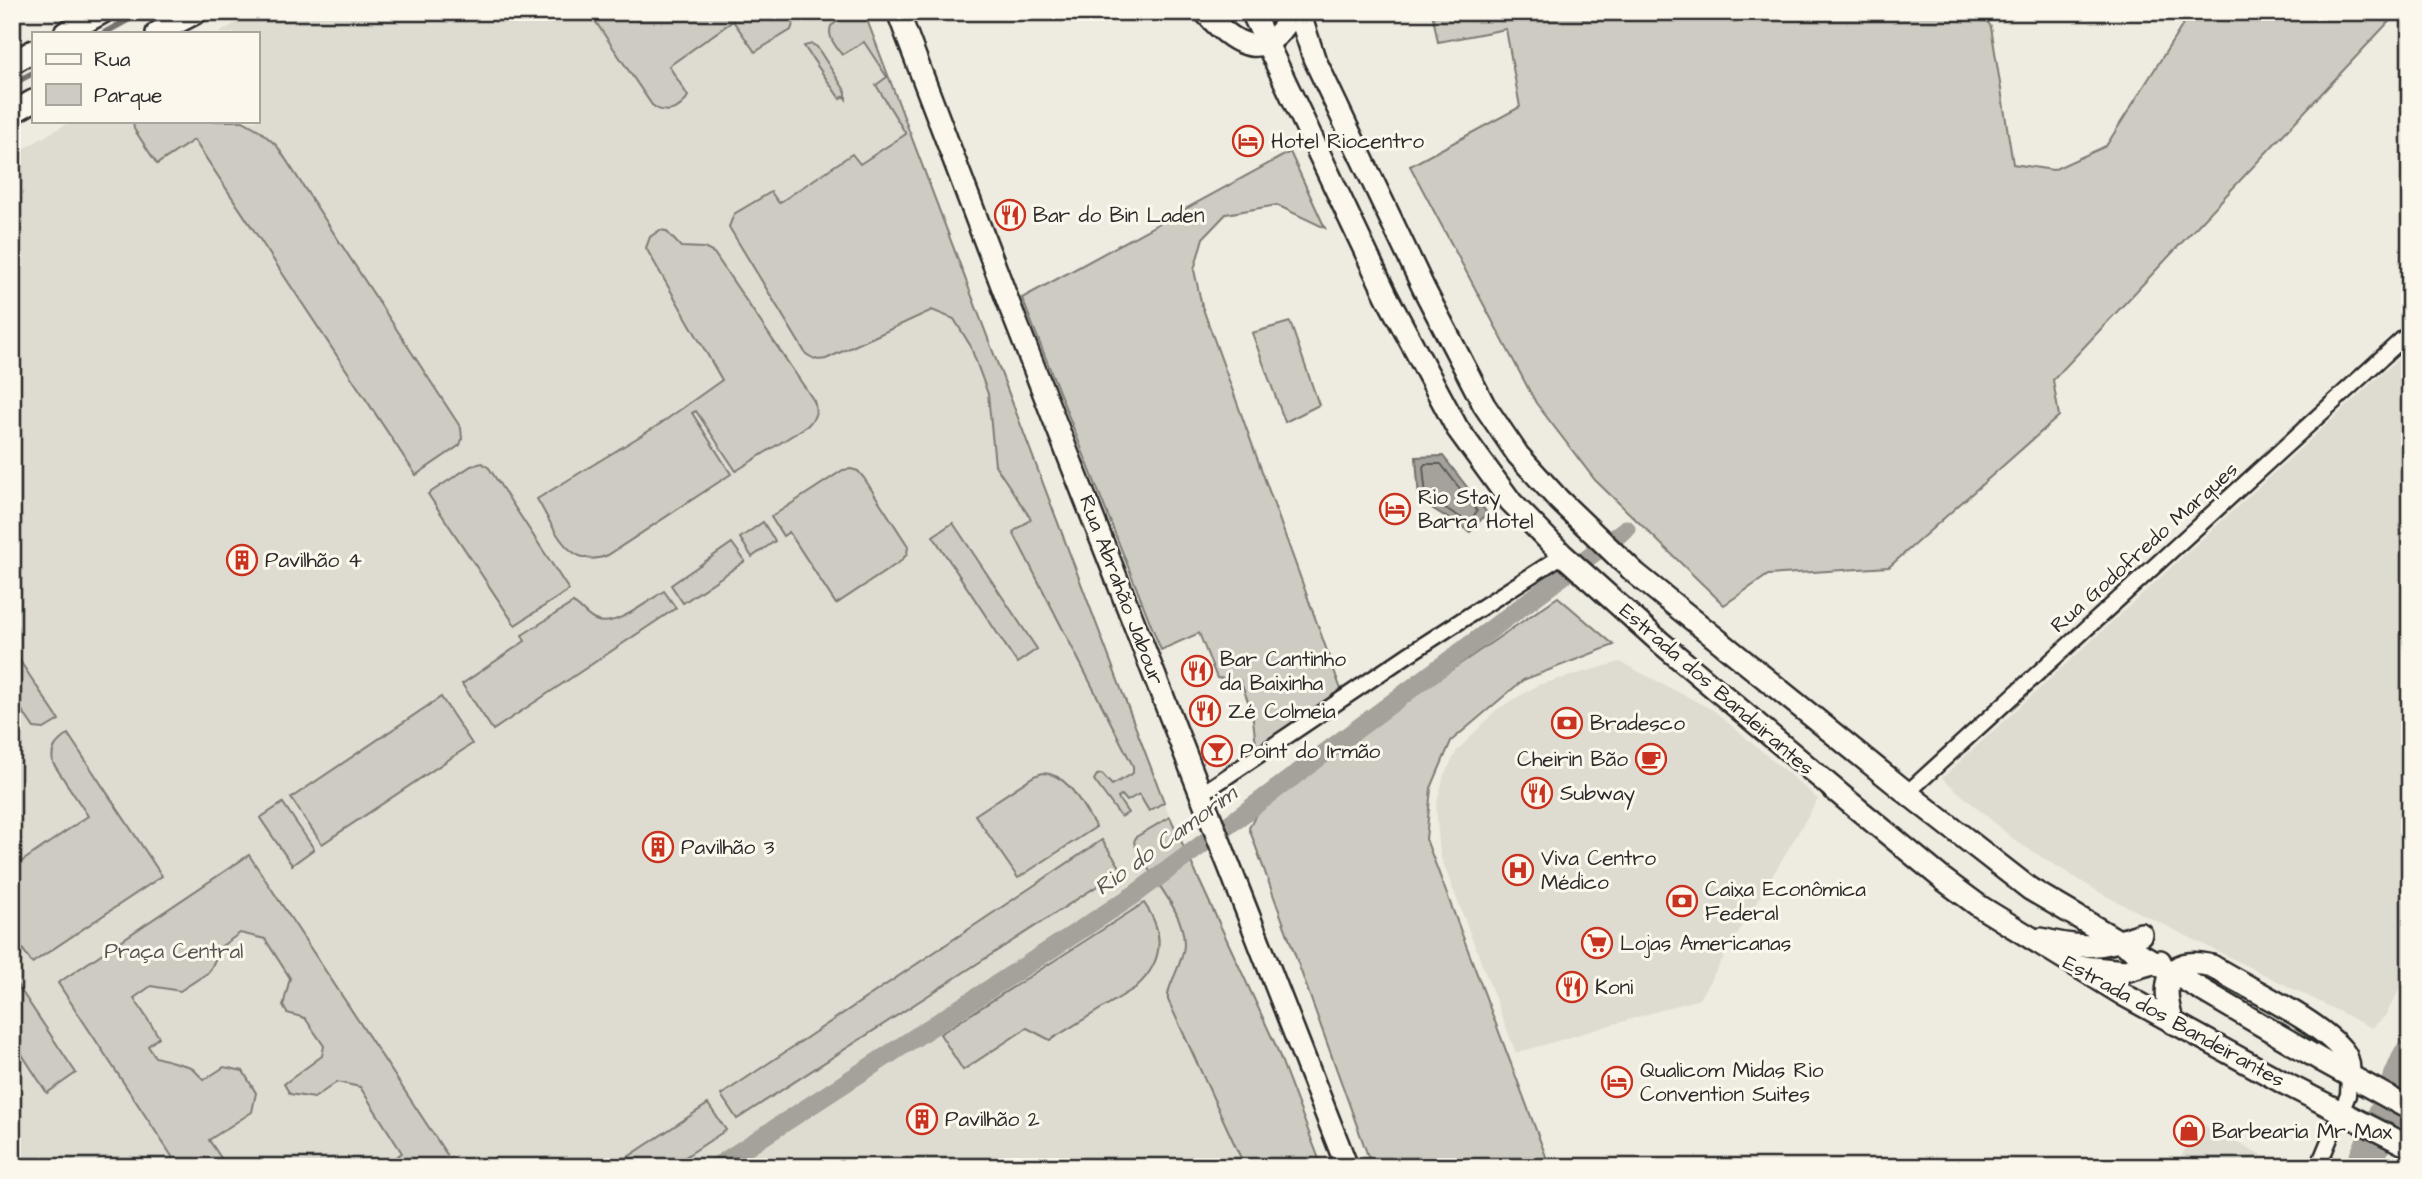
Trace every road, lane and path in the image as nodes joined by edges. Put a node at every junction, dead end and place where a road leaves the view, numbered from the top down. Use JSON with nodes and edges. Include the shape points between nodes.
{"nodes":[{"id":1,"x":103,"y":12,"type":"edge"},
{"id":2,"x":197,"y":12,"type":"edge"},
{"id":3,"x":898,"y":12,"type":"edge"},
{"id":4,"x":1205,"y":12,"type":"edge"},
{"id":5,"x":1252,"y":12,"type":"edge"},
{"id":6,"x":1293,"y":12,"type":"edge"},
{"id":7,"x":1299,"y":12,"type":"edge"},
{"id":8,"x":67,"y":32,"type":"edge"},
{"id":9,"x":160,"y":32,"type":"edge"},
{"id":10,"x":1267,"y":44,"type":"junction"},
{"id":11,"x":32,"y":52,"type":"edge"},
{"id":12,"x":12,"y":63,"type":"edge"},
{"id":13,"x":32,"y":102,"type":"edge"},
{"id":14,"x":12,"y":113,"type":"edge"},
{"id":15,"x":2410,"y":332,"type":"edge"},
{"id":16,"x":1567,"y":559,"type":"junction"},
{"id":17,"x":1907,"y":793,"type":"junction"},
{"id":18,"x":1204,"y":802,"type":"junction"},
{"id":19,"x":2141,"y":934,"type":"dead end"},
{"id":20,"x":2024,"y":935,"type":"junction"},
{"id":21,"x":2119,"y":943,"type":"junction"},
{"id":22,"x":2154,"y":963,"type":"junction"},
{"id":23,"x":2176,"y":963,"type":"junction"},
{"id":24,"x":2073,"y":965,"type":"junction"},
{"id":25,"x":2173,"y":1023,"type":"junction"},
{"id":26,"x":2349,"y":1076,"type":"junction"},
{"id":27,"x":2406,"y":1107,"type":"edge"},
{"id":28,"x":2341,"y":1111,"type":"junction"},
{"id":29,"x":2410,"y":1147,"type":"edge"},
{"id":30,"x":1347,"y":1167,"type":"edge"},
{"id":31,"x":2318,"y":1167,"type":"edge"}],
"edges":[{"from":1,"to":8,"type":"main road"},
{"from":2,"to":9,"type":"main road"},
{"from":3,"to":18,"type":"main road","name":"Rua Abrahão Jabour"},
{"from":4,"to":10,"type":"main road","via":[[1231,37],[1254,46]]},
{"from":5,"to":10,"type":"main road","name":"Estrada dos Bandeirantes"},
{"from":6,"to":10,"type":"main road","via":[[1285,28]]},
{"from":7,"to":17,"type":"main road","name":"Estrada dos Bandeirantes","via":[[1314,58],[1424,289],[1484,405],[1518,455],[1635,573]]},
{"from":10,"to":16,"type":"main road","name":"Estrada dos Bandeirantes","via":[[1387,297],[1457,428],[1511,502]]},
{"from":11,"to":12,"type":"main road"},
{"from":13,"to":14,"type":"main road"},
{"from":15,"to":17,"type":"street","name":"Rua Godofredo Marques"},
{"from":16,"to":18,"type":"street","via":[[1398,662]]},
{"from":16,"to":20,"type":"main road","name":"Estrada dos Bandeirantes","via":[[1923,862]]},
{"from":17,"to":21,"type":"main road","name":"Estrada dos Bandeirantes","via":[[2031,889]]},
{"from":18,"to":30,"type":"main road","name":"Rua Abrahão Jabour"},
{"from":19,"to":21,"type":"main road"},
{"from":20,"to":21,"type":"main road","via":[[2086,947]]},
{"from":20,"to":24,"type":"main road","name":"Estrada dos Bandeirantes"},
{"from":21,"to":22,"type":"main road","name":"Estrada dos Bandeirantes"},
{"from":22,"to":23,"type":"main road","name":"Estrada dos Bandeirantes"},
{"from":22,"to":24,"type":"main road","via":[[2114,971]]},
{"from":23,"to":25,"type":"main road","via":[[2165,989]]},
{"from":23,"to":26,"type":"main road","via":[[2212,966],[2311,1024],[2344,1052]]},
{"from":24,"to":25,"type":"main road","name":"Estrada dos Bandeirantes"},
{"from":25,"to":28,"type":"main road","name":"Estrada dos Bandeirantes"},
{"from":26,"to":27,"type":"main road"},
{"from":26,"to":28,"type":"street"},
{"from":28,"to":29,"type":"main road","name":"Estrada dos Bandeirantes"},
{"from":28,"to":31,"type":"street"}]}
